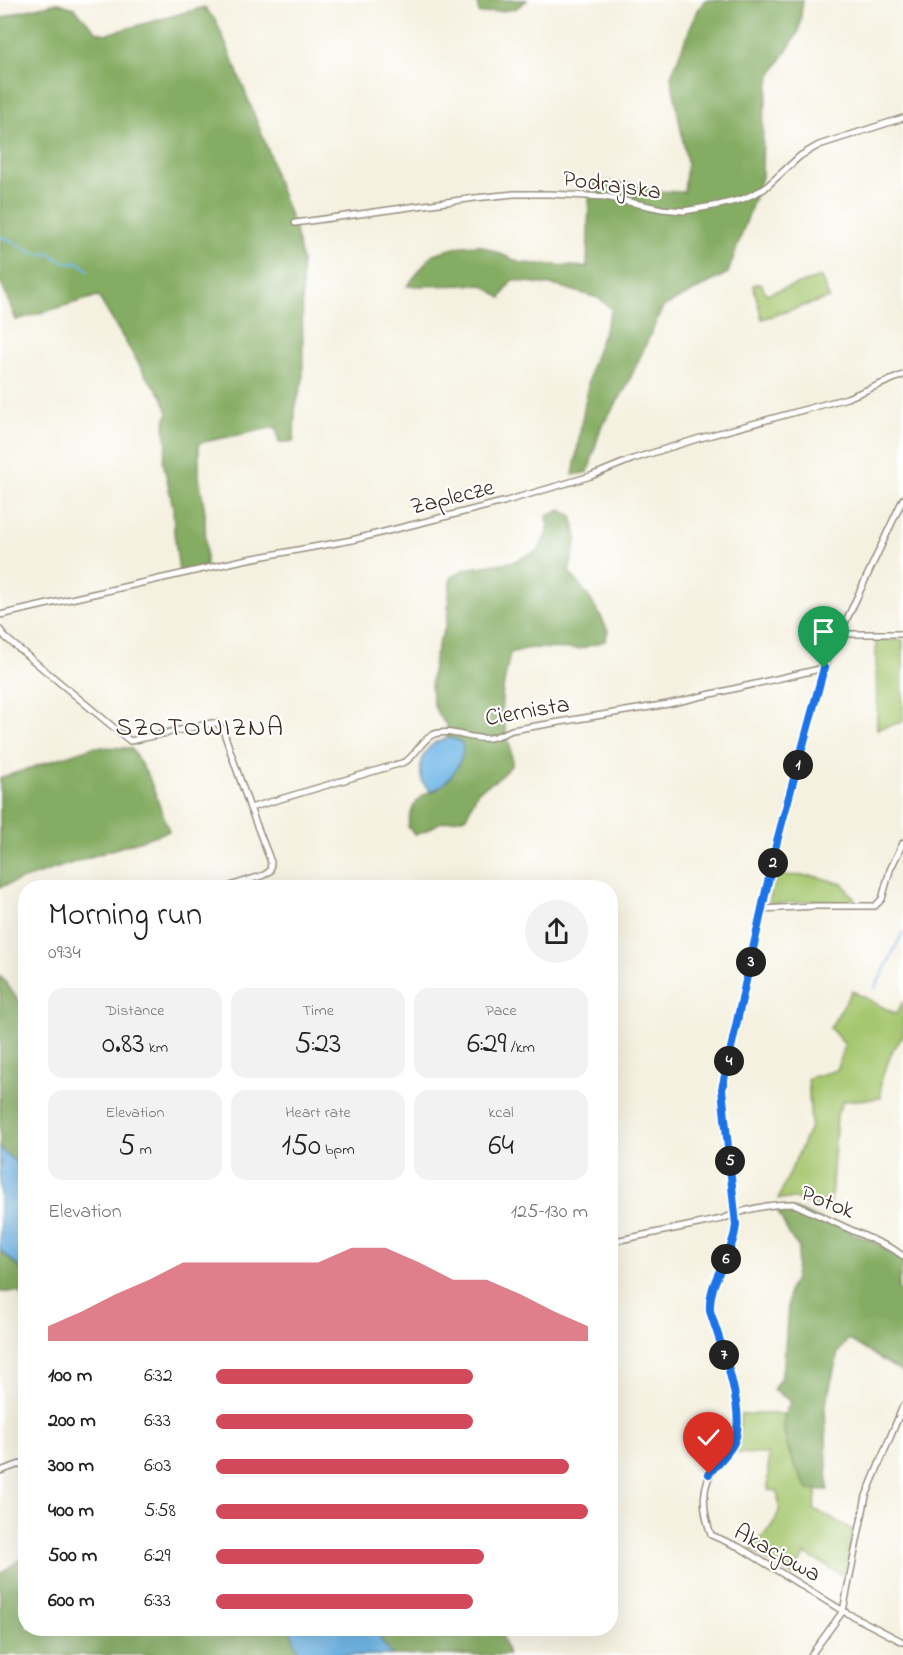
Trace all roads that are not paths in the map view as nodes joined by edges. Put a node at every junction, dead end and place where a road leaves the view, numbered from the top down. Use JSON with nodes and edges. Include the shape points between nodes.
{"nodes":[{"id":1,"x":903,"y":118,"type":"edge"},
{"id":2,"x":295,"y":223,"type":"dead end"},
{"id":3,"x":903,"y":375,"type":"edge"},
{"id":4,"x":903,"y":499,"type":"edge"},
{"id":5,"x":0,"y":615,"type":"edge"},
{"id":6,"x":0,"y":630,"type":"edge"},
{"id":7,"x":839,"y":634,"type":"junction"},
{"id":8,"x":903,"y":634,"type":"edge"},
{"id":9,"x":824,"y":668,"type":"junction"},
{"id":10,"x":250,"y":808,"type":"junction"},
{"id":11,"x":903,"y":843,"type":"edge"},
{"id":12,"x":249,"y":880,"type":"edge"},
{"id":13,"x":764,"y":909,"type":"junction"},
{"id":14,"x":736,"y":1213,"type":"junction"},
{"id":15,"x":618,"y":1240,"type":"edge"},
{"id":16,"x":903,"y":1256,"type":"edge"},
{"id":17,"x":903,"y":1406,"type":"edge"},
{"id":18,"x":18,"y":1465,"type":"edge"},
{"id":19,"x":0,"y":1471,"type":"edge"},
{"id":20,"x":843,"y":1611,"type":"junction"},
{"id":21,"x":903,"y":1642,"type":"edge"},
{"id":22,"x":811,"y":1655,"type":"edge"}],
"edges":[{"from":1,"to":2,"type":"street","name":"Podrajska","via":[[819,145],[764,189],[719,206],[684,211],[606,197],[514,194]]},
{"from":3,"to":5,"type":"street","name":"Zaplecze","via":[[847,398],[697,439],[503,502],[352,540],[243,560]]},
{"from":4,"to":7,"type":"street","name":"Akacjowa"},
{"from":6,"to":10,"type":"street","via":[[130,741],[217,723],[223,730]]},
{"from":7,"to":8,"type":"street"},
{"from":7,"to":9,"type":"street","name":"Akacjowa"},
{"from":9,"to":10,"type":"street","name":"Ciernista","via":[[668,704],[512,730],[488,738],[443,732],[431,735],[405,762]]},
{"from":9,"to":13,"type":"street","name":"Akacjowa","via":[[779,835]]},
{"from":10,"to":12,"type":"street","via":[[271,862],[270,871]]},
{"from":11,"to":13,"type":"street","via":[[882,899],[875,906]]},
{"from":13,"to":14,"type":"street","name":"Akacjowa","via":[[722,1089]]},
{"from":14,"to":15,"type":"street","name":"Potok"},
{"from":14,"to":16,"type":"street","name":"Potok","via":[[794,1204]]},
{"from":14,"to":20,"type":"street","name":"Akacjowa","via":[[735,1240],[714,1283],[710,1301],[734,1394],[735,1440],[709,1474],[704,1489],[704,1516],[711,1535],[739,1547]]},
{"from":17,"to":20,"type":"street","via":[[866,1496]]},
{"from":18,"to":19,"type":"street"},
{"from":20,"to":21,"type":"street","name":"Akacjowa"},
{"from":20,"to":22,"type":"street"}]}
